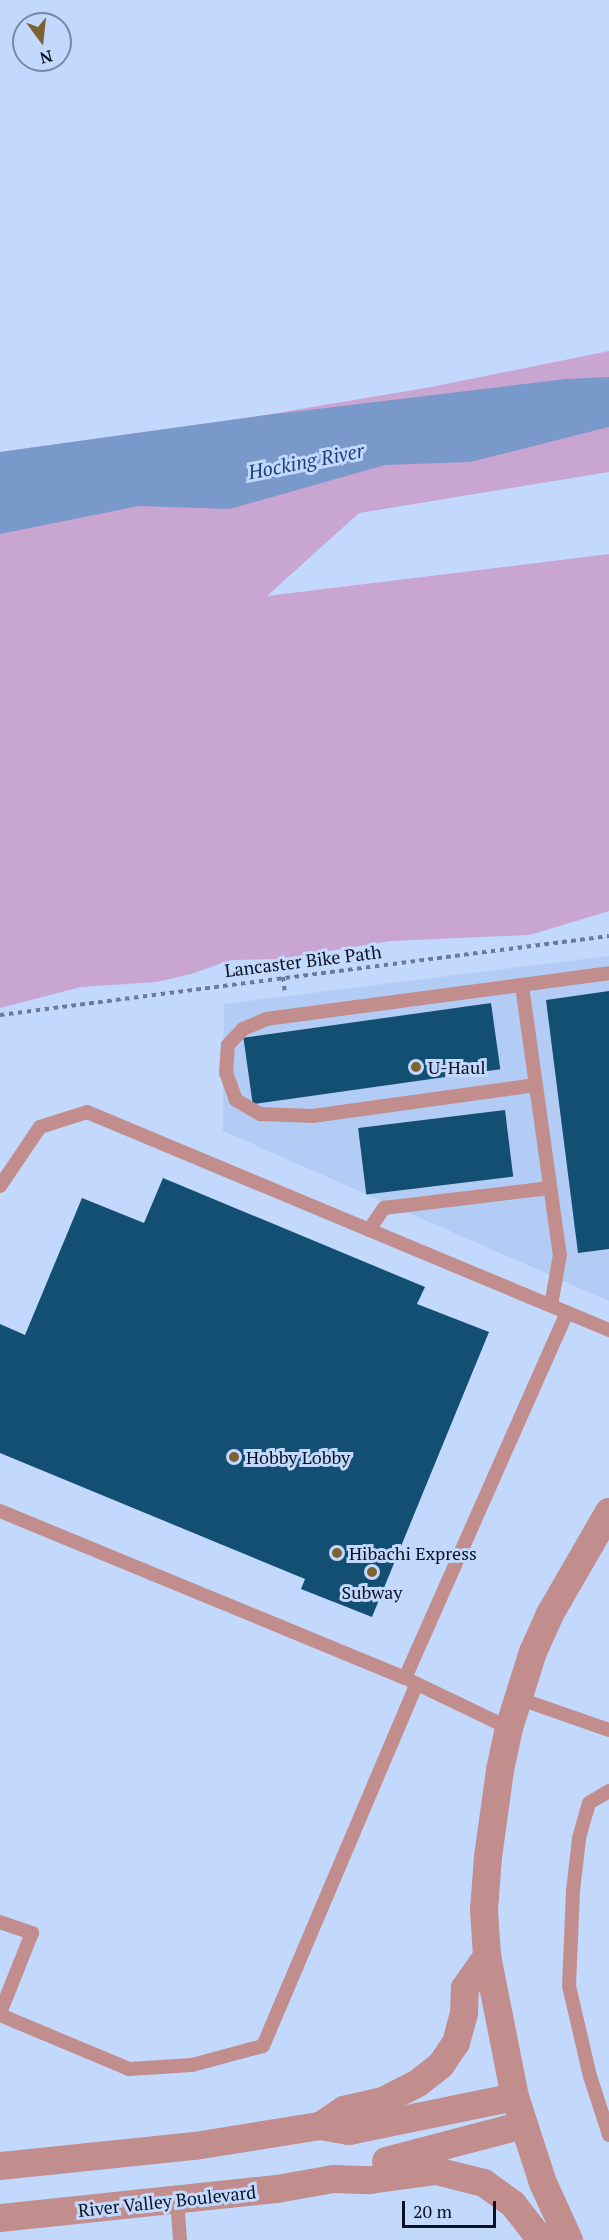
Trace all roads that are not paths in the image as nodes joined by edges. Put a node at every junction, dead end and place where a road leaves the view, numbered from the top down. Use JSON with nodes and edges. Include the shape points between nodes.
{"nodes":[{"id":1,"x":609,"y":973,"type":"edge"},
{"id":2,"x":522,"y":986,"type":"junction"},
{"id":3,"x":536,"y":1085,"type":"junction"},
{"id":4,"x":0,"y":1186,"type":"edge"},
{"id":5,"x":550,"y":1188,"type":"junction"},
{"id":6,"x":369,"y":1230,"type":"junction"},
{"id":7,"x":551,"y":1305,"type":"junction"},
{"id":8,"x":567,"y":1312,"type":"junction"},
{"id":9,"x":609,"y":1330,"type":"edge"},
{"id":10,"x":0,"y":1511,"type":"edge"},
{"id":11,"x":609,"y":1512,"type":"edge"},
{"id":12,"x":411,"y":1681,"type":"junction"},
{"id":13,"x":520,"y":1699,"type":"junction"},
{"id":14,"x":509,"y":1728,"type":"junction"},
{"id":15,"x":609,"y":1730,"type":"edge"},
{"id":16,"x":609,"y":1791,"type":"edge"},
{"id":17,"x":0,"y":1922,"type":"edge"},
{"id":18,"x":487,"y":1956,"type":"junction"},
{"id":19,"x":0,"y":2014,"type":"edge"},
{"id":20,"x":515,"y":2097,"type":"junction"},
{"id":21,"x":523,"y":2125,"type":"junction"},
{"id":22,"x":320,"y":2126,"type":"junction"},
{"id":23,"x":609,"y":2135,"type":"edge"},
{"id":24,"x":0,"y":2166,"type":"edge"},
{"id":25,"x":333,"y":2180,"type":"junction"},
{"id":26,"x":177,"y":2199,"type":"junction"},
{"id":27,"x":0,"y":2218,"type":"edge"},
{"id":28,"x":180,"y":2240,"type":"edge"},
{"id":29,"x":541,"y":2240,"type":"edge"},
{"id":30,"x":569,"y":2240,"type":"edge"}],
"edges":[{"from":1,"to":2,"type":"lane"},
{"from":2,"to":3,"type":"lane"},
{"from":2,"to":3,"type":"lane","via":[[266,1018],[243,1029],[228,1045],[226,1073],[236,1100],[260,1114],[314,1116]]},
{"from":3,"to":5,"type":"lane"},
{"from":4,"to":6,"type":"lane","via":[[40,1127],[87,1112]]},
{"from":5,"to":6,"type":"lane","via":[[384,1209]]},
{"from":5,"to":7,"type":"lane","via":[[560,1255]]},
{"from":6,"to":7,"type":"lane"},
{"from":7,"to":8,"type":"lane"},
{"from":8,"to":9,"type":"lane"},
{"from":8,"to":12,"type":"lane"},
{"from":10,"to":12,"type":"lane"},
{"from":11,"to":13,"type":"street","via":[[550,1614],[532,1652]]},
{"from":12,"to":14,"type":"lane"},
{"from":12,"to":19,"type":"lane","via":[[263,2046],[192,2065],[129,2068]]},
{"from":13,"to":14,"type":"street"},
{"from":13,"to":15,"type":"lane"},
{"from":14,"to":18,"type":"street","via":[[488,1857],[484,1910]]},
{"from":16,"to":23,"type":"lane","via":[[589,1803],[579,1839],[569,1986],[590,2076]]},
{"from":17,"to":19,"type":"lane","via":[[32,1933]]},
{"from":18,"to":20,"type":"street"},
{"from":18,"to":22,"type":"street","via":[[465,1988],[465,2013],[456,2043],[441,2065],[418,2083],[383,2101],[344,2110]]},
{"from":20,"to":21,"type":"street"},
{"from":20,"to":22,"type":"street","via":[[349,2131]]},
{"from":21,"to":25,"type":"street","name":"River Valley Boulevard","via":[[363,2165]]},
{"from":21,"to":30,"type":"street"},
{"from":22,"to":24,"type":"street","via":[[195,2146]]},
{"from":25,"to":26,"type":"street","name":"River Valley Boulevard"},
{"from":25,"to":29,"type":"street","name":"River Valley Boulevard","via":[[369,2180],[436,2171],[484,2182],[513,2204]]},
{"from":26,"to":27,"type":"street","name":"River Valley Boulevard"},
{"from":26,"to":28,"type":"lane"}]}
